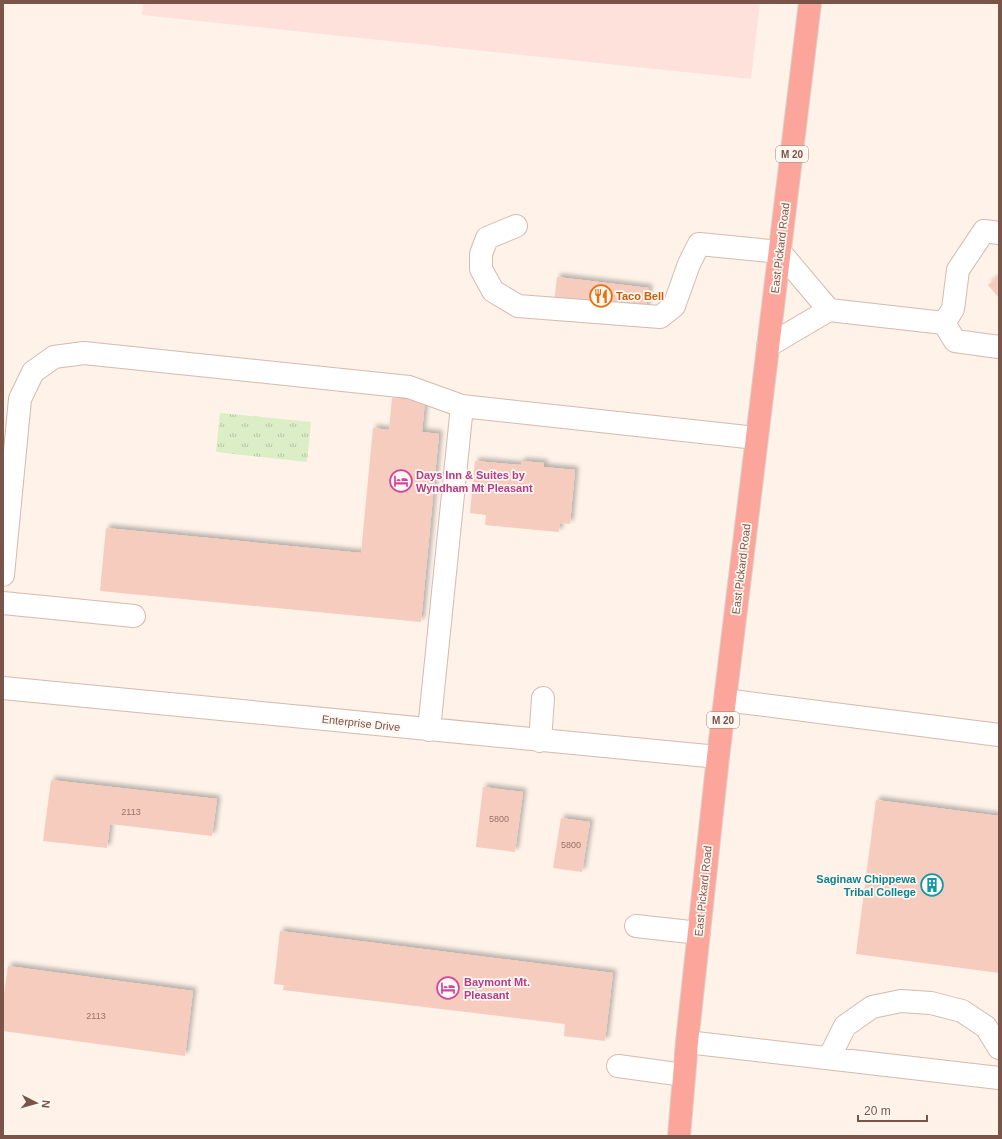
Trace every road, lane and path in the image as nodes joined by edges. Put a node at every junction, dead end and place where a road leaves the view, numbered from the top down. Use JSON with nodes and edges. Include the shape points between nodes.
{"nodes":[{"id":1,"x":810,"y":3,"type":"edge"},
{"id":2,"x":516,"y":226,"type":"dead end"},
{"id":3,"x":999,"y":233,"type":"edge"},
{"id":4,"x":780,"y":252,"type":"junction"},
{"id":5,"x":829,"y":310,"type":"junction"},
{"id":6,"x":944,"y":323,"type":"junction"},
{"id":7,"x":768,"y":346,"type":"junction"},
{"id":8,"x":999,"y":347,"type":"edge"},
{"id":9,"x":462,"y":406,"type":"junction"},
{"id":10,"x":756,"y":438,"type":"junction"},
{"id":11,"x":3,"y":575,"type":"edge"},
{"id":12,"x":3,"y":603,"type":"edge"},
{"id":13,"x":134,"y":616,"type":"dead end"},
{"id":14,"x":3,"y":688,"type":"edge"},
{"id":15,"x":543,"y":698,"type":"dead end"},
{"id":16,"x":725,"y":700,"type":"junction"},
{"id":17,"x":429,"y":730,"type":"junction"},
{"id":18,"x":999,"y":735,"type":"edge"},
{"id":19,"x":540,"y":741,"type":"junction"},
{"id":20,"x":718,"y":758,"type":"junction"},
{"id":21,"x":636,"y":926,"type":"dead end"},
{"id":22,"x":699,"y":933,"type":"junction"},
{"id":23,"x":687,"y":1042,"type":"junction"},
{"id":24,"x":999,"y":1048,"type":"edge"},
{"id":25,"x":829,"y":1058,"type":"junction"},
{"id":26,"x":618,"y":1066,"type":"dead end"},
{"id":27,"x":684,"y":1075,"type":"junction"},
{"id":28,"x":999,"y":1078,"type":"edge"},
{"id":29,"x":679,"y":1136,"type":"edge"}],
"edges":[{"from":1,"to":4,"type":"highway","name":"East Pickard Road","number":"M 20"},
{"from":2,"to":4,"type":"street","via":[[487,238],[481,254],[481,269],[494,291],[518,306],[660,317],[674,306],[699,244]]},
{"from":3,"to":6,"type":"street","via":[[984,231],[958,270],[953,309]]},
{"from":4,"to":5,"type":"street"},
{"from":4,"to":7,"type":"highway","name":"East Pickard Road","number":"M 20"},
{"from":5,"to":6,"type":"street"},
{"from":5,"to":7,"type":"street"},
{"from":6,"to":8,"type":"street","via":[[955,341]]},
{"from":7,"to":10,"type":"highway","name":"East Pickard Road","number":"M 20"},
{"from":9,"to":10,"type":"street"},
{"from":9,"to":11,"type":"street","via":[[409,387],[84,353],[54,357],[33,372],[20,398]]},
{"from":9,"to":17,"type":"street"},
{"from":10,"to":16,"type":"highway","name":"East Pickard Road","number":"M 20"},
{"from":12,"to":13,"type":"street"},
{"from":14,"to":17,"type":"street","name":"Enterprise Drive"},
{"from":15,"to":19,"type":"street"},
{"from":16,"to":18,"type":"street"},
{"from":16,"to":20,"type":"highway","name":"East Pickard Road","number":"M 20"},
{"from":17,"to":19,"type":"street","name":"Enterprise Drive"},
{"from":19,"to":20,"type":"street","name":"Enterprise Drive"},
{"from":20,"to":22,"type":"highway","name":"East Pickard Road","number":"M 20"},
{"from":21,"to":22,"type":"street"},
{"from":22,"to":23,"type":"highway","name":"East Pickard Road","number":"M 20"},
{"from":23,"to":25,"type":"street"},
{"from":23,"to":27,"type":"highway","name":"East Pickard Road","number":"M 20"},
{"from":24,"to":25,"type":"street","via":[[986,1027],[962,1010],[932,1003],[901,1000],[872,1007],[845,1026]]},
{"from":25,"to":28,"type":"street"},
{"from":26,"to":27,"type":"street"},
{"from":27,"to":29,"type":"highway","name":"East Pickard Road","number":"M 20"}]}
